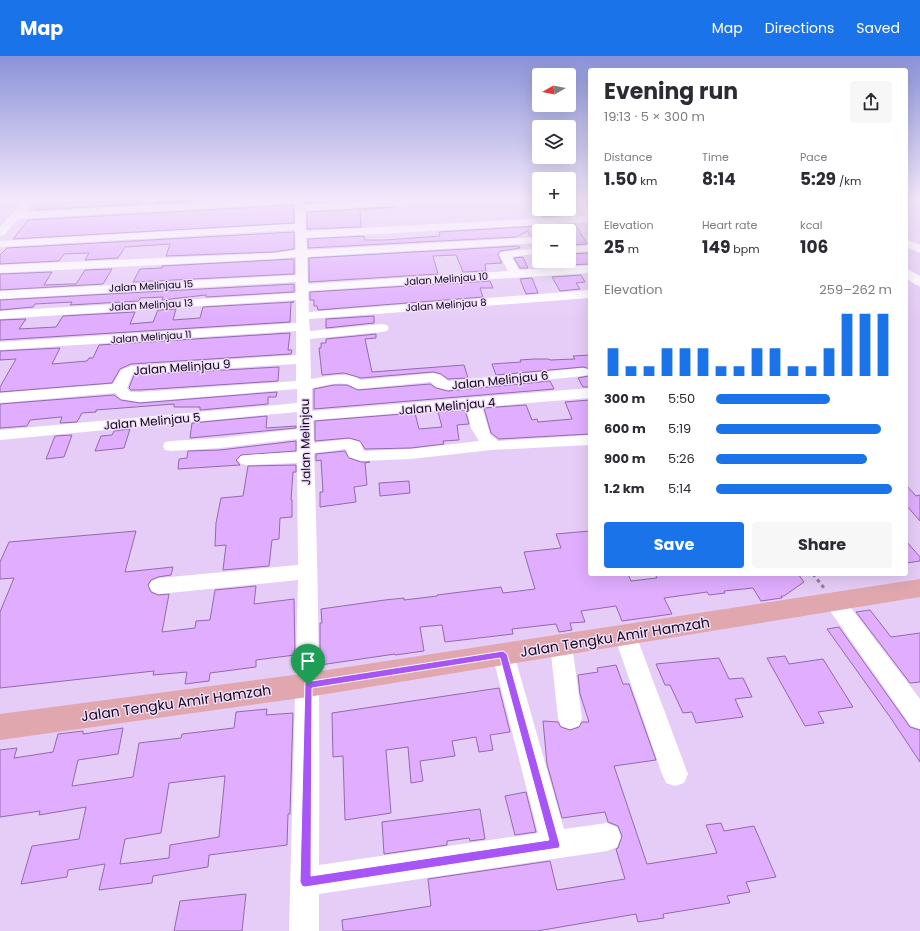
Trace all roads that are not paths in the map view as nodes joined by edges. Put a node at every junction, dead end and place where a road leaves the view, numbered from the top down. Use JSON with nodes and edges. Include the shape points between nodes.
{"nodes":[{"id":1,"x":135,"y":240,"type":"edge"},
{"id":2,"x":183,"y":240,"type":"edge"},
{"id":3,"x":206,"y":240,"type":"edge"},
{"id":4,"x":206,"y":240,"type":"edge"},
{"id":5,"x":301,"y":240,"type":"edge"},
{"id":6,"x":328,"y":240,"type":"edge"},
{"id":7,"x":405,"y":240,"type":"edge"},
{"id":8,"x":532,"y":240,"type":"edge"},
{"id":9,"x":221,"y":242,"type":"dead end"},
{"id":10,"x":908,"y":243,"type":"edge"},
{"id":11,"x":0,"y":244,"type":"edge"},
{"id":12,"x":588,"y":248,"type":"edge"},
{"id":13,"x":576,"y":249,"type":"edge"},
{"id":14,"x":920,"y":250,"type":"edge"},
{"id":15,"x":532,"y":252,"type":"edge"},
{"id":16,"x":301,"y":255,"type":"junction"},
{"id":17,"x":65,"y":256,"type":"dead end"},
{"id":18,"x":24,"y":268,"type":"junction"},
{"id":19,"x":0,"y":269,"type":"edge"},
{"id":20,"x":588,"y":269,"type":"edge"},
{"id":21,"x":222,"y":270,"type":"dead end"},
{"id":22,"x":908,"y":273,"type":"edge"},
{"id":23,"x":515,"y":274,"type":"junction"},
{"id":24,"x":110,"y":277,"type":"dead end"},
{"id":25,"x":920,"y":282,"type":"edge"},
{"id":26,"x":0,"y":294,"type":"edge"},
{"id":27,"x":588,"y":294,"type":"edge"},
{"id":28,"x":0,"y":314,"type":"edge"},
{"id":29,"x":303,"y":326,"type":"junction"},
{"id":30,"x":382,"y":328,"type":"dead end"},
{"id":31,"x":0,"y":346,"type":"edge"},
{"id":32,"x":304,"y":359,"type":"junction"},
{"id":33,"x":583,"y":372,"type":"dead end"},
{"id":34,"x":534,"y":376,"type":"junction"},
{"id":35,"x":304,"y":385,"type":"junction"},
{"id":36,"x":358,"y":385,"type":"junction"},
{"id":37,"x":120,"y":388,"type":"junction"},
{"id":38,"x":588,"y":393,"type":"edge"},
{"id":39,"x":0,"y":398,"type":"edge"},
{"id":40,"x":545,"y":399,"type":"junction"},
{"id":41,"x":473,"y":403,"type":"junction"},
{"id":42,"x":305,"y":412,"type":"junction"},
{"id":43,"x":359,"y":414,"type":"junction"},
{"id":44,"x":0,"y":435,"type":"edge"},
{"id":45,"x":588,"y":440,"type":"edge"},
{"id":46,"x":492,"y":445,"type":"junction"},
{"id":47,"x":171,"y":446,"type":"dead end"},
{"id":48,"x":305,"y":446,"type":"junction"},
{"id":49,"x":247,"y":460,"type":"dead end"},
{"id":50,"x":308,"y":572,"type":"junction"},
{"id":51,"x":159,"y":586,"type":"dead end"},
{"id":52,"x":920,"y":588,"type":"edge"},
{"id":53,"x":835,"y":602,"type":"junction"},
{"id":54,"x":625,"y":635,"type":"junction"},
{"id":55,"x":561,"y":645,"type":"junction"},
{"id":56,"x":503,"y":654,"type":"junction"},
{"id":57,"x":308,"y":685,"type":"junction"},
{"id":58,"x":570,"y":718,"type":"dead end"},
{"id":59,"x":920,"y":718,"type":"edge"},
{"id":60,"x":0,"y":727,"type":"edge"},
{"id":61,"x":675,"y":774,"type":"dead end"},
{"id":62,"x":606,"y":837,"type":"dead end"},
{"id":63,"x":555,"y":845,"type":"junction"},
{"id":64,"x":305,"y":882,"type":"junction"},
{"id":65,"x":304,"y":931,"type":"edge"}],
"edges":[{"from":1,"to":11,"type":"street"},
{"from":2,"to":17,"type":"street"},
{"from":3,"to":16,"type":"street"},
{"from":4,"to":9,"type":"street"},
{"from":5,"to":16,"type":"street","name":"Jalan Melinjau"},
{"from":6,"to":16,"type":"street"},
{"from":7,"to":16,"type":"street"},
{"from":8,"to":16,"type":"street"},
{"from":10,"to":14,"type":"street"},
{"from":12,"to":13,"type":"street"},
{"from":15,"to":23,"type":"street","via":[[505,254]]},
{"from":16,"to":18,"type":"street"},
{"from":16,"to":21,"type":"street"},
{"from":16,"to":23,"type":"street","name":"Jalan Melinjau 10"},
{"from":16,"to":26,"type":"street","name":"Jalan Melinjau 15"},
{"from":16,"to":28,"type":"street","name":"Jalan Melinjau 13"},
{"from":16,"to":29,"type":"street","name":"Jalan Melinjau"},
{"from":18,"to":19,"type":"street"},
{"from":18,"to":24,"type":"street","via":[[18,275],[21,280]]},
{"from":20,"to":23,"type":"street","name":"Jalan Melinjau 10"},
{"from":22,"to":25,"type":"street"},
{"from":27,"to":29,"type":"street","name":"Jalan Melinjau 8"},
{"from":29,"to":30,"type":"street"},
{"from":29,"to":31,"type":"street","name":"Jalan Melinjau 11"},
{"from":29,"to":32,"type":"street","name":"Jalan Melinjau"},
{"from":32,"to":35,"type":"street","name":"Jalan Melinjau"},
{"from":32,"to":37,"type":"street","name":"Jalan Melinjau 9","via":[[131,370],[126,373]]},
{"from":33,"to":34,"type":"street","name":"Jalan Melinjau 6"},
{"from":34,"to":36,"type":"street","name":"Jalan Melinjau 6","via":[[448,386],[433,377]]},
{"from":34,"to":40,"type":"street"},
{"from":35,"to":36,"type":"street","name":"Jalan Melinjau 6","via":[[348,379],[356,381]]},
{"from":35,"to":37,"type":"street","name":"Jalan Melinjau 6","via":[[140,397],[126,396]]},
{"from":35,"to":42,"type":"street","name":"Jalan Melinjau"},
{"from":36,"to":43,"type":"street"},
{"from":37,"to":39,"type":"street"},
{"from":38,"to":40,"type":"street","name":"Jalan Melinjau 4"},
{"from":40,"to":41,"type":"street","name":"Jalan Melinjau 4"},
{"from":41,"to":43,"type":"street","name":"Jalan Melinjau 4"},
{"from":41,"to":46,"type":"street","via":[[483,438]]},
{"from":42,"to":43,"type":"street","name":"Jalan Melinjau 4"},
{"from":42,"to":44,"type":"street","name":"Jalan Melinjau 5"},
{"from":42,"to":48,"type":"street","name":"Jalan Melinjau"},
{"from":45,"to":46,"type":"street"},
{"from":46,"to":48,"type":"street","via":[[411,454],[361,456],[355,453],[353,444]]},
{"from":47,"to":48,"type":"street","via":[[220,443]]},
{"from":48,"to":49,"type":"street"},
{"from":48,"to":50,"type":"street","name":"Jalan Melinjau"},
{"from":50,"to":51,"type":"street"},
{"from":50,"to":57,"type":"street","name":"Jalan Melinjau"},
{"from":52,"to":53,"type":"main road","name":"Jalan Tengku Amir Hamzah"},
{"from":53,"to":54,"type":"main road","name":"Jalan Tengku Amir Hamzah"},
{"from":53,"to":59,"type":"street"},
{"from":54,"to":55,"type":"main road","name":"Jalan Tengku Amir Hamzah"},
{"from":54,"to":61,"type":"street"},
{"from":55,"to":56,"type":"main road","name":"Jalan Tengku Amir Hamzah"},
{"from":55,"to":58,"type":"street"},
{"from":56,"to":57,"type":"main road","name":"Jalan Tengku Amir Hamzah"},
{"from":56,"to":63,"type":"street"},
{"from":57,"to":60,"type":"main road","name":"Jalan Tengku Amir Hamzah"},
{"from":57,"to":64,"type":"street","name":"Jalan Melinjau"},
{"from":62,"to":63,"type":"street"},
{"from":63,"to":64,"type":"street"},
{"from":64,"to":65,"type":"street","name":"Jalan Melinjau"}]}
